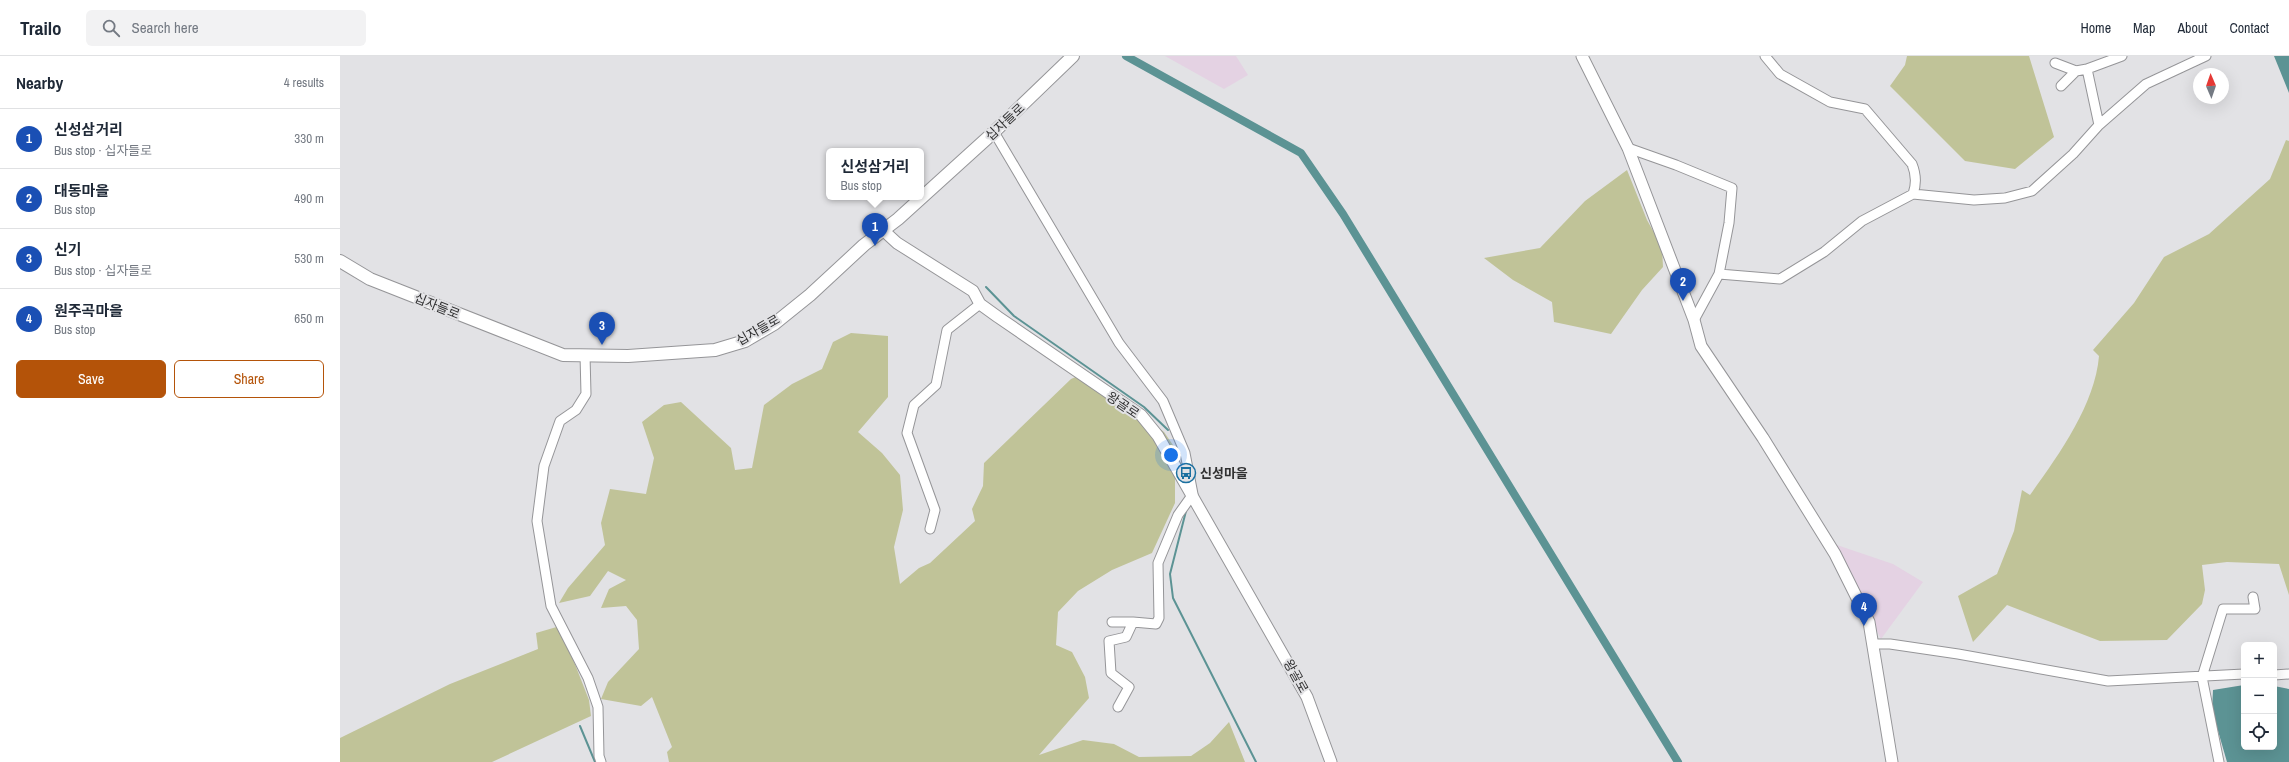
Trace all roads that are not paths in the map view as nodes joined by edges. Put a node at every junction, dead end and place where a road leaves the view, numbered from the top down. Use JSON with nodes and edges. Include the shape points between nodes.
{"nodes":[{"id":1,"x":1073,"y":56,"type":"edge"},
{"id":2,"x":1582,"y":56,"type":"edge"},
{"id":3,"x":1765,"y":56,"type":"edge"},
{"id":4,"x":2122,"y":56,"type":"edge"},
{"id":5,"x":2206,"y":56,"type":"edge"},
{"id":6,"x":2055,"y":63,"type":"dead end"},
{"id":7,"x":2087,"y":69,"type":"junction"},
{"id":8,"x":2076,"y":71,"type":"junction"},
{"id":9,"x":2061,"y":86,"type":"dead end"},
{"id":10,"x":2099,"y":125,"type":"junction"},
{"id":11,"x":994,"y":132,"type":"junction"},
{"id":12,"x":1628,"y":148,"type":"junction"},
{"id":13,"x":1913,"y":194,"type":"junction"},
{"id":14,"x":924,"y":195,"type":"edge"},
{"id":15,"x":918,"y":200,"type":"edge"},
{"id":16,"x":884,"y":231,"type":"junction"},
{"id":17,"x":340,"y":261,"type":"edge"},
{"id":18,"x":1719,"y":274,"type":"junction"},
{"id":19,"x":980,"y":304,"type":"junction"},
{"id":20,"x":1694,"y":320,"type":"junction"},
{"id":21,"x":585,"y":355,"type":"junction"},
{"id":22,"x":1193,"y":494,"type":"junction"},
{"id":23,"x":930,"y":529,"type":"dead end"},
{"id":24,"x":2253,"y":597,"type":"dead end"},
{"id":25,"x":1112,"y":622,"type":"dead end"},
{"id":26,"x":1133,"y":622,"type":"junction"},
{"id":27,"x":1873,"y":644,"type":"junction"},
{"id":28,"x":2241,"y":674,"type":"edge"},
{"id":29,"x":2277,"y":674,"type":"edge"},
{"id":30,"x":2289,"y":674,"type":"edge"},
{"id":31,"x":2202,"y":677,"type":"junction"},
{"id":32,"x":1118,"y":707,"type":"dead end"},
{"id":33,"x":601,"y":762,"type":"edge"},
{"id":34,"x":1330,"y":762,"type":"edge"},
{"id":35,"x":1892,"y":762,"type":"edge"},
{"id":36,"x":2219,"y":762,"type":"edge"}],
"edges":[{"from":1,"to":11,"type":"main road","name":"십자들로"},
{"from":2,"to":12,"type":"street"},
{"from":3,"to":13,"type":"street","via":[[1780,74],[1830,102],[1865,109],[1912,164],[1916,174]]},
{"from":4,"to":7,"type":"street"},
{"from":5,"to":10,"type":"street","via":[[2146,84]]},
{"from":6,"to":8,"type":"street"},
{"from":7,"to":8,"type":"street"},
{"from":7,"to":10,"type":"street"},
{"from":8,"to":9,"type":"street"},
{"from":10,"to":13,"type":"street","via":[[2073,154],[2032,191],[2005,198],[1974,200]]},
{"from":11,"to":14,"type":"main road","name":"십자들로"},
{"from":11,"to":22,"type":"street","via":[[1119,343],[1163,401],[1185,453]]},
{"from":12,"to":18,"type":"street","via":[[1732,188],[1730,223]]},
{"from":12,"to":20,"type":"street"},
{"from":13,"to":18,"type":"street","via":[[1862,221],[1824,252],[1780,279]]},
{"from":15,"to":16,"type":"main road","name":"십자들로"},
{"from":16,"to":19,"type":"street","name":"왕골로","via":[[897,243],[973,291]]},
{"from":16,"to":21,"type":"main road","name":"십자들로","via":[[864,245],[774,324],[745,341],[715,350],[628,356]]},
{"from":17,"to":21,"type":"main road","name":"십자들로","via":[[370,279],[525,341],[563,355]]},
{"from":18,"to":20,"type":"street"},
{"from":19,"to":22,"type":"street","name":"왕골로","via":[[1141,415],[1158,436]]},
{"from":19,"to":23,"type":"street","via":[[948,330],[936,385],[914,405],[907,433],[935,510]]},
{"from":20,"to":27,"type":"street","via":[[1701,346],[1763,438],[1847,576],[1869,622]]},
{"from":21,"to":33,"type":"street","via":[[586,394],[576,410],[560,421],[544,466],[537,521],[551,606],[588,678],[598,707]]},
{"from":22,"to":26,"type":"street","via":[[1178,515],[1158,563],[1159,618],[1156,624]]},
{"from":22,"to":34,"type":"street","name":"왕골로","via":[[1308,697]]},
{"from":24,"to":31,"type":"street","via":[[2255,609],[2223,609]]},
{"from":25,"to":26,"type":"street"},
{"from":26,"to":32,"type":"street","via":[[1126,637],[1109,641],[1111,672],[1129,687]]},
{"from":27,"to":31,"type":"street","via":[[1958,654],[2108,681]]},
{"from":27,"to":35,"type":"street"},
{"from":28,"to":31,"type":"street"},
{"from":29,"to":30,"type":"street"},
{"from":31,"to":36,"type":"street"}]}
